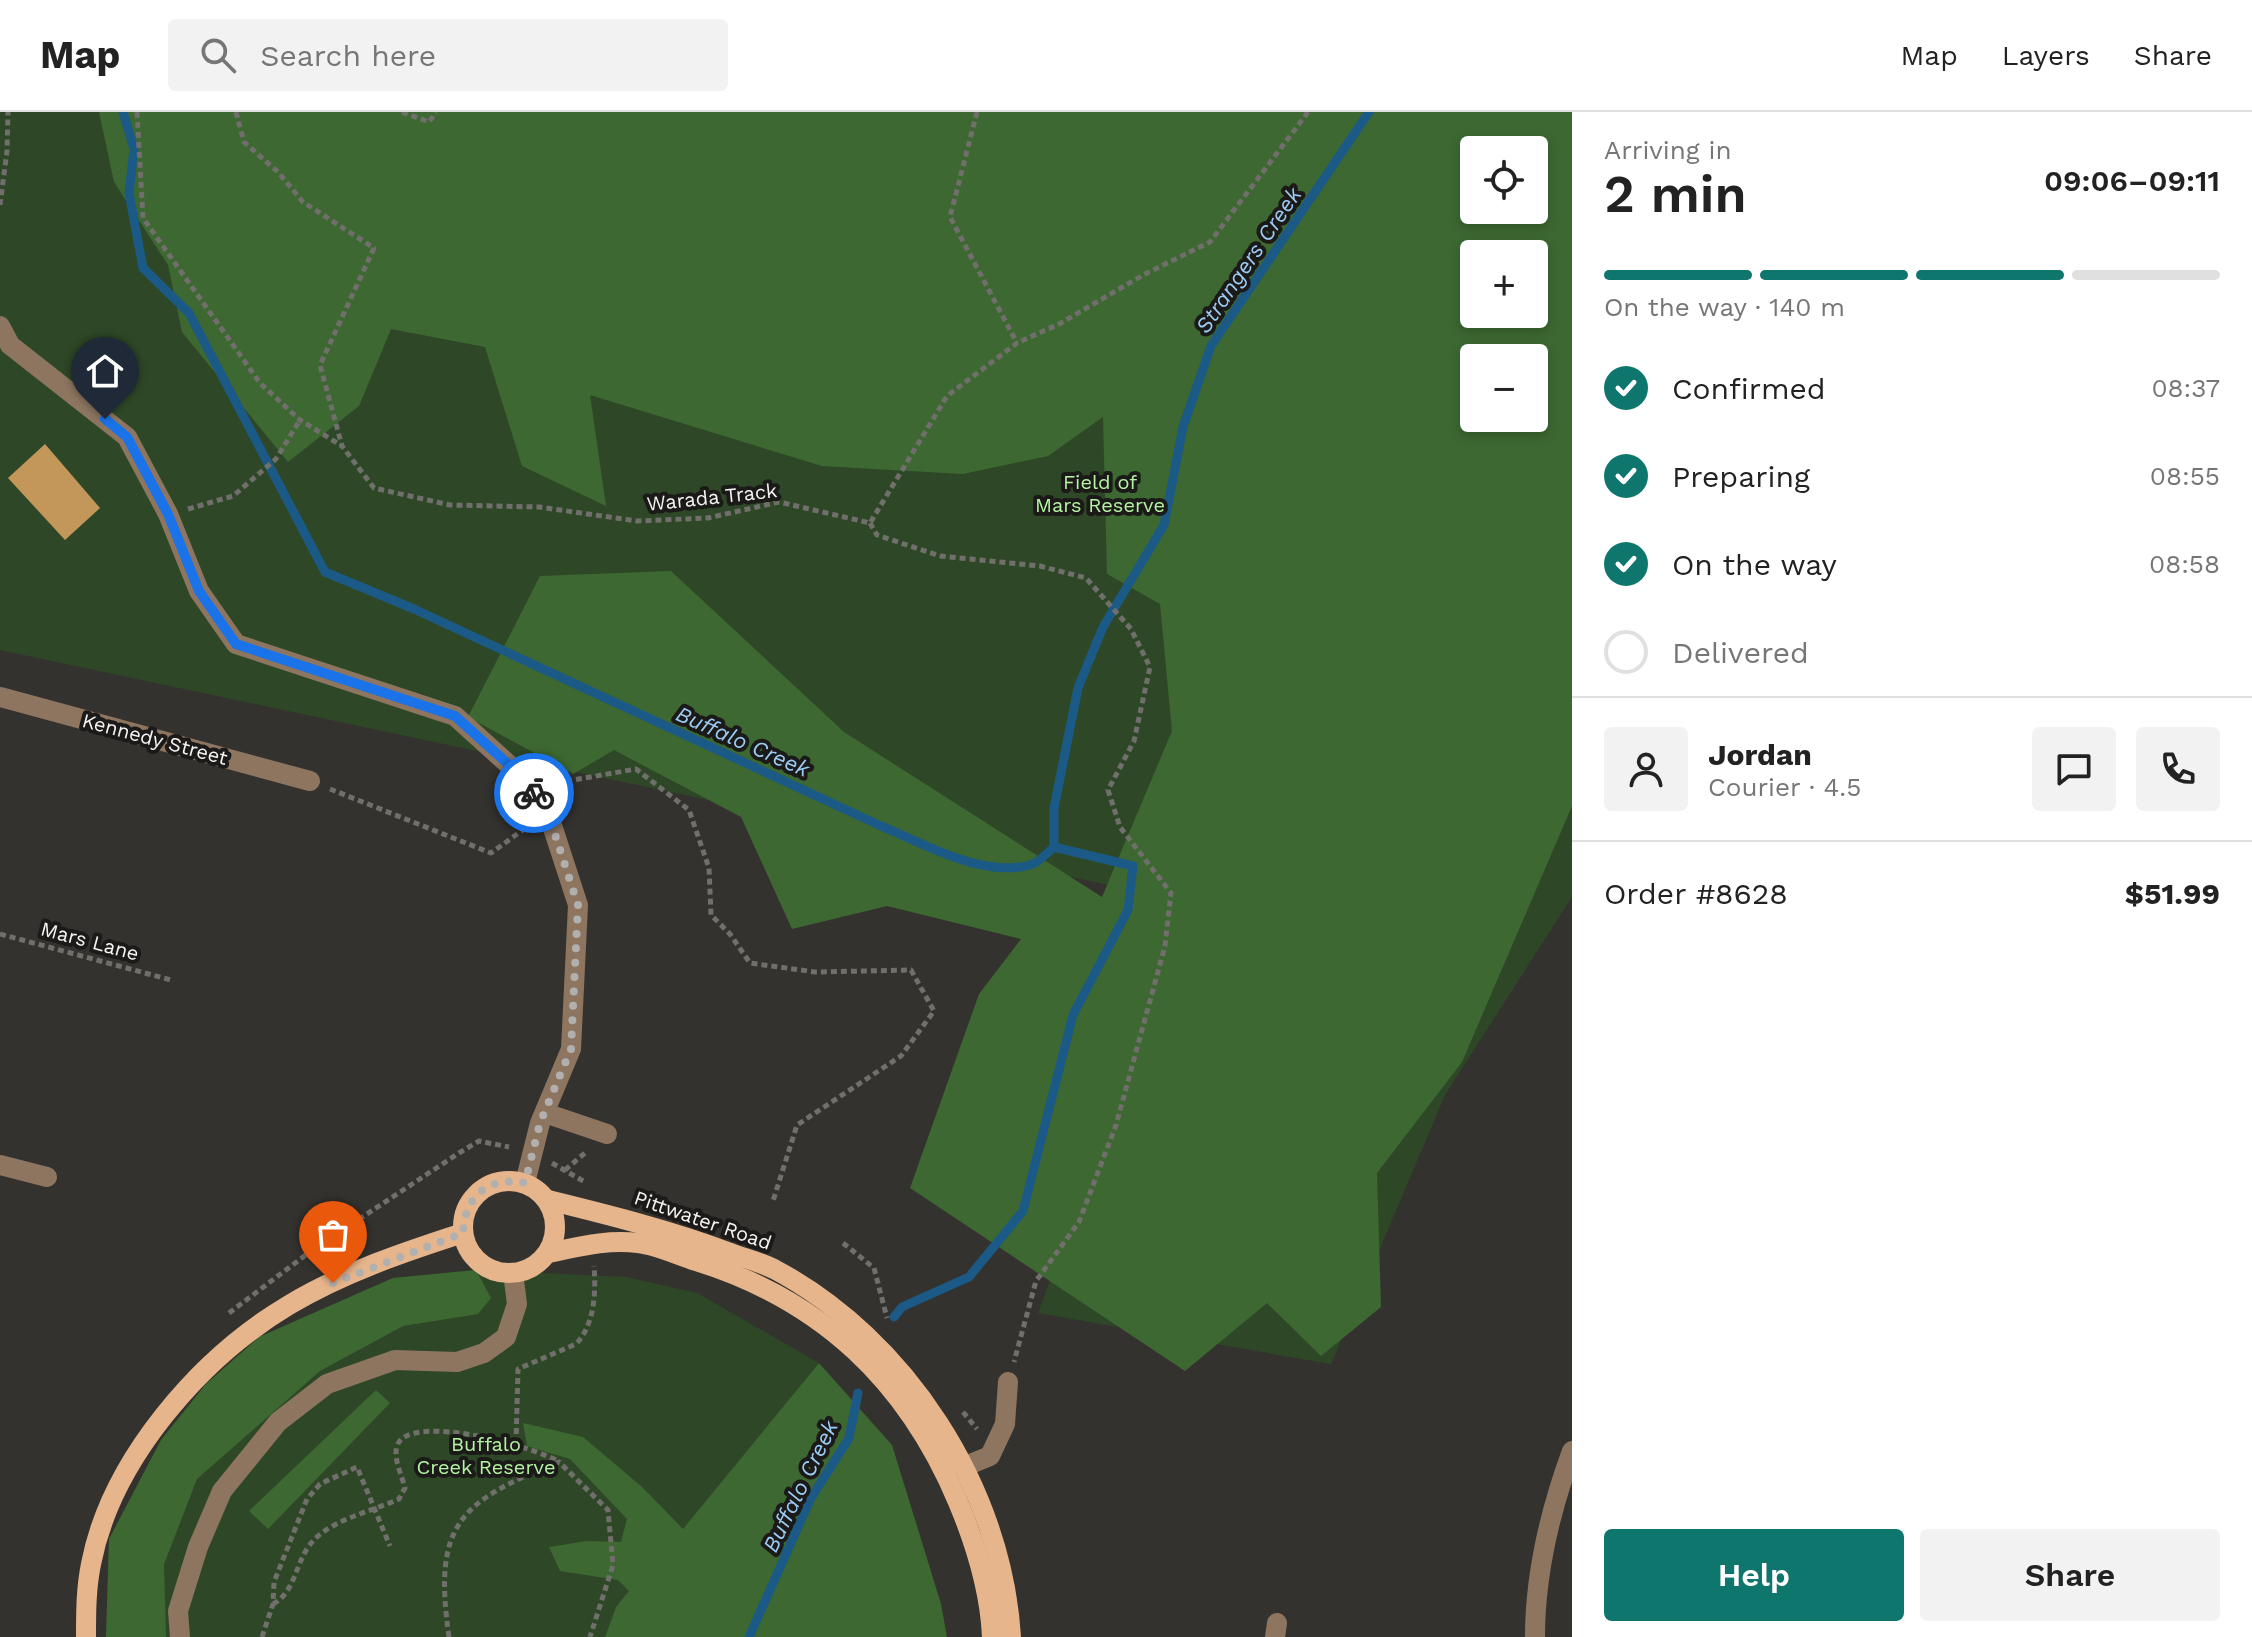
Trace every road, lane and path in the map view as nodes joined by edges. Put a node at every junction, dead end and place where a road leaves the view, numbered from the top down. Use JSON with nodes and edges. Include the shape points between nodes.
{"nodes":[{"id":1,"x":8,"y":112,"type":"edge"},
{"id":2,"x":137,"y":112,"type":"edge"},
{"id":3,"x":236,"y":112,"type":"edge"},
{"id":4,"x":402,"y":112,"type":"edge"},
{"id":5,"x":436,"y":112,"type":"edge"},
{"id":6,"x":977,"y":112,"type":"edge"},
{"id":7,"x":1308,"y":112,"type":"edge"},
{"id":8,"x":0,"y":205,"type":"edge"},
{"id":9,"x":0,"y":326,"type":"edge"},
{"id":10,"x":1017,"y":343,"type":"junction"},
{"id":11,"x":300,"y":420,"type":"junction"},
{"id":12,"x":342,"y":446,"type":"junction"},
{"id":13,"x":168,"y":514,"type":"junction"},
{"id":14,"x":870,"y":523,"type":"junction"},
{"id":15,"x":0,"y":697,"type":"edge"},
{"id":16,"x":310,"y":781,"type":"joint"},
{"id":17,"x":546,"y":809,"type":"junction"},
{"id":18,"x":0,"y":934,"type":"edge"},
{"id":19,"x":171,"y":980,"type":"dead end"},
{"id":20,"x":545,"y":1113,"type":"junction"},
{"id":21,"x":607,"y":1134,"type":"dead end"},
{"id":22,"x":0,"y":1165,"type":"edge"},
{"id":23,"x":565,"y":1170,"type":"dead end"},
{"id":24,"x":47,"y":1177,"type":"dead end"},
{"id":25,"x":525,"y":1183,"type":"junction"},
{"id":26,"x":548,"y":1200,"type":"junction"},
{"id":27,"x":773,"y":1201,"type":"dead end"},
{"id":28,"x":590,"y":1210,"type":"junction"},
{"id":29,"x":463,"y":1233,"type":"junction"},
{"id":30,"x":593,"y":1244,"type":"junction"},
{"id":31,"x":548,"y":1253,"type":"junction"},
{"id":32,"x":513,"y":1273,"type":"junction"},
{"id":33,"x":1008,"y":1382,"type":"joint"},
{"id":34,"x":516,"y":1444,"type":"junction"},
{"id":35,"x":1572,"y":1451,"type":"edge"},
{"id":36,"x":559,"y":1462,"type":"junction"},
{"id":37,"x":963,"y":1467,"type":"junction"},
{"id":38,"x":375,"y":1509,"type":"junction"},
{"id":39,"x":390,"y":1546,"type":"dead end"},
{"id":40,"x":273,"y":1604,"type":"junction"},
{"id":41,"x":86,"y":1637,"type":"edge"},
{"id":42,"x":180,"y":1637,"type":"edge"},
{"id":43,"x":262,"y":1637,"type":"edge"},
{"id":44,"x":449,"y":1637,"type":"edge"},
{"id":45,"x":590,"y":1637,"type":"edge"},
{"id":46,"x":992,"y":1637,"type":"edge"},
{"id":47,"x":1011,"y":1637,"type":"edge"},
{"id":48,"x":1535,"y":1637,"type":"edge"}],
"edges":[{"from":1,"to":8,"type":"path"},
{"from":2,"to":11,"type":"path","via":[[143,218],[260,383]]},
{"from":3,"to":12,"type":"path","via":[[244,142],[303,202],[374,248],[320,365]]},
{"from":4,"to":5,"type":"path","via":[[429,122]]},
{"from":6,"to":10,"type":"path","via":[[950,217]]},
{"from":7,"to":10,"type":"path","via":[[1210,242]]},
{"from":9,"to":13,"type":"street","via":[[10,345],[127,437]]},
{"from":10,"to":14,"type":"path","via":[[947,396]]},
{"from":11,"to":12,"type":"path"},
{"from":11,"to":13,"type":"path","via":[[276,459],[233,496]]},
{"from":12,"to":14,"type":"path","name":"Warada Track","via":[[374,488],[450,505],[539,507],[637,521],[708,518],[779,502]]},
{"from":13,"to":17,"type":"street","via":[[199,591],[236,644],[455,716],[518,773]]},
{"from":14,"to":33,"type":"path","name":"Warada Track","via":[[877,535],[940,556],[1040,566],[1086,578],[1131,629],[1150,667],[1134,741],[1108,790],[1120,827],[1171,893],[1165,946],[1116,1125],[1079,1222],[1036,1281]]},
{"from":15,"to":16,"type":"street","name":"Kennedy Street"},
{"from":16,"to":17,"type":"path","via":[[491,853]]},
{"from":17,"to":20,"type":"street","via":[[578,905],[571,1049]]},
{"from":17,"to":27,"type":"path","via":[[562,782],[636,769],[689,810],[709,868],[711,915],[750,963],[815,972],[911,970],[934,1011],[901,1056],[797,1125]]},
{"from":18,"to":19,"type":"path","name":"Mars Lane"},
{"from":20,"to":21,"type":"street"},
{"from":20,"to":25,"type":"street"},
{"from":22,"to":24,"type":"street"},
{"from":23,"to":28,"type":"path","via":[[595,1189]]},
{"from":25,"to":26,"type":"main road"},
{"from":25,"to":29,"type":"main road","via":[[498,1181],[475,1195],[467,1206]]},
{"from":26,"to":28,"type":"main road","name":"Pittwater Road"},
{"from":26,"to":31,"type":"main road","via":[[556,1227]]},
{"from":28,"to":37,"type":"main road","name":"Pittwater Road","via":[[699,1241],[772,1269],[821,1298],[868,1336],[907,1381]]},
{"from":29,"to":32,"type":"main road","via":[[475,1258],[486,1267]]},
{"from":29,"to":41,"type":"main road","via":[[355,1272],[290,1304],[250,1331],[186,1388],[134,1459],[101,1527],[86,1596]]},
{"from":30,"to":31,"type":"main road","name":"Pittwater Road"},
{"from":30,"to":34,"type":"path","via":[[596,1297],[583,1337],[518,1369]]},
{"from":30,"to":46,"type":"main road","name":"Pittwater Road","via":[[640,1243],[773,1290],[881,1374],[925,1434],[965,1518],[984,1578]]},
{"from":31,"to":32,"type":"main road","via":[[538,1264]]},
{"from":32,"to":42,"type":"street","via":[[517,1304],[506,1337],[484,1353],[457,1362],[395,1360],[327,1384],[278,1422],[222,1491],[178,1611]]},
{"from":33,"to":37,"type":"street","via":[[1005,1424],[990,1456]]},
{"from":34,"to":36,"type":"path"},
{"from":34,"to":38,"type":"path","via":[[455,1433],[404,1437],[395,1454],[405,1488],[399,1499]]},
{"from":35,"to":48,"type":"street","via":[[1554,1500],[1541,1562]]},
{"from":36,"to":44,"type":"path","via":[[487,1494],[453,1534],[444,1599]]},
{"from":36,"to":45,"type":"path","via":[[608,1510],[613,1565]]},
{"from":37,"to":47,"type":"main road","name":"Pittwater Road","via":[[989,1524]]},
{"from":38,"to":39,"type":"path"},
{"from":38,"to":40,"type":"path","via":[[321,1534],[309,1546],[284,1598]]},
{"from":38,"to":40,"type":"path","via":[[357,1467],[320,1484],[307,1499],[283,1557]]},
{"from":40,"to":43,"type":"path"}]}
